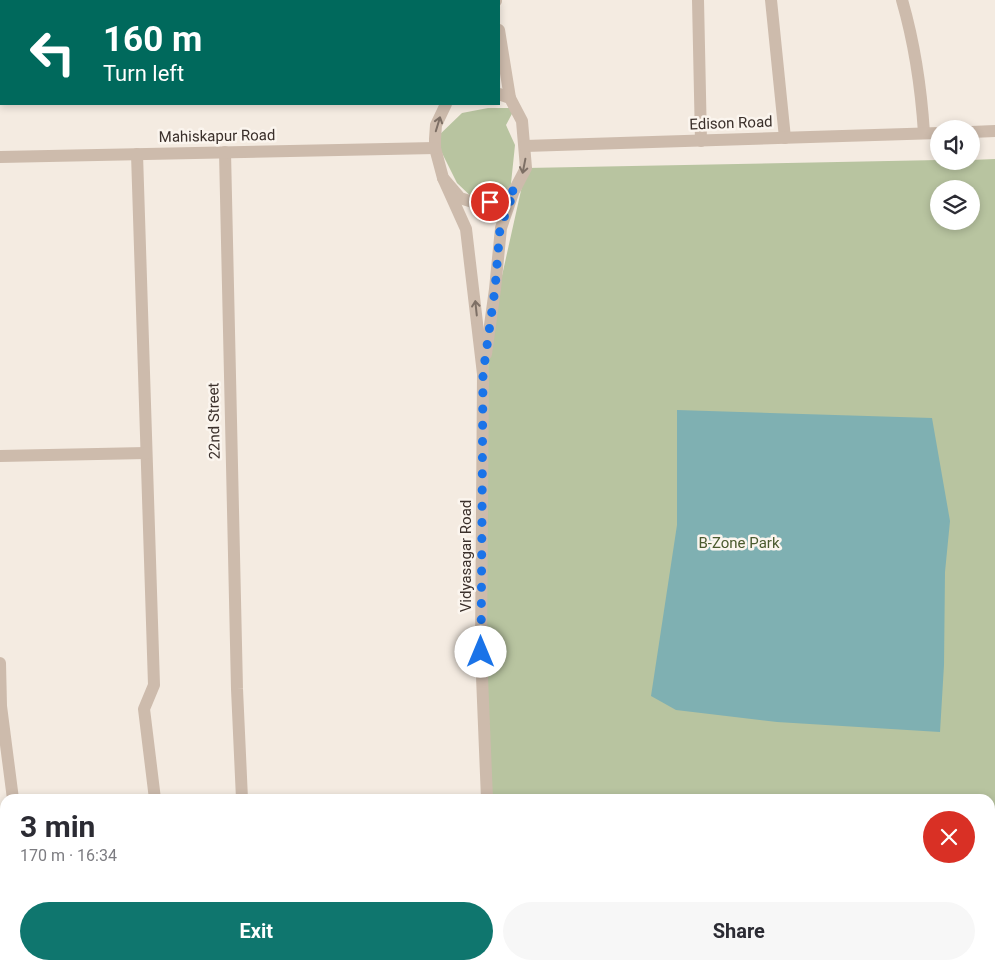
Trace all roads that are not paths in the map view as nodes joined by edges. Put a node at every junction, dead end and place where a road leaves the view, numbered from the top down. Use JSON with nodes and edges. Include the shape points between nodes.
{"nodes":[{"id":1,"x":698,"y":0,"type":"edge"},
{"id":2,"x":771,"y":0,"type":"edge"},
{"id":3,"x":902,"y":0,"type":"edge"},
{"id":4,"x":500,"y":43,"type":"edge"},
{"id":5,"x":504,"y":96,"type":"edge"},
{"id":6,"x":446,"y":105,"type":"edge"},
{"id":7,"x":995,"y":131,"type":"edge"},
{"id":8,"x":980,"y":132,"type":"edge"},
{"id":9,"x":924,"y":133,"type":"junction"},
{"id":10,"x":930,"y":133,"type":"edge"},
{"id":11,"x":785,"y":138,"type":"junction"},
{"id":12,"x":701,"y":140,"type":"junction"},
{"id":13,"x":525,"y":146,"type":"junction"},
{"id":14,"x":435,"y":148,"type":"junction"},
{"id":15,"x":225,"y":152,"type":"junction"},
{"id":16,"x":137,"y":154,"type":"junction"},
{"id":17,"x":0,"y":158,"type":"edge"},
{"id":18,"x":443,"y":178,"type":"junction"},
{"id":19,"x":515,"y":189,"type":"junction"},
{"id":20,"x":483,"y":374,"type":"junction"},
{"id":21,"x":146,"y":453,"type":"junction"},
{"id":22,"x":0,"y":456,"type":"edge"},
{"id":23,"x":0,"y":663,"type":"edge"},
{"id":24,"x":12,"y":794,"type":"edge"},
{"id":25,"x":154,"y":794,"type":"edge"},
{"id":26,"x":242,"y":794,"type":"edge"},
{"id":27,"x":487,"y":794,"type":"edge"}],
"edges":[{"from":1,"to":12,"type":"street"},
{"from":2,"to":11,"type":"street"},
{"from":3,"to":9,"type":"street","via":[[922,92]]},
{"from":4,"to":5,"type":"street","name":"Vidyasagar Road"},
{"from":5,"to":13,"type":"street","name":"Vidyasagar Road","via":[[522,122]]},
{"from":14,"to":6,"type":"street","name":"Vidyasagar Road","one_way":true,"via":[[436,125]]},
{"from":7,"to":8,"type":"street"},
{"from":9,"to":10,"type":"street","name":"Edison Road"},
{"from":9,"to":11,"type":"street","name":"Edison Road"},
{"from":11,"to":12,"type":"street","name":"Edison Road"},
{"from":12,"to":13,"type":"street","name":"Edison Road"},
{"from":13,"to":19,"type":"street","name":"Vidyasagar Road","one_way":true,"via":[[526,168]]},
{"from":14,"to":15,"type":"street","name":"Mahiskapur Road"},
{"from":14,"to":18,"type":"street","name":"Vidyasagar Road"},
{"from":15,"to":16,"type":"street","name":"Mahiskapur Road"},
{"from":15,"to":26,"type":"street","name":"22nd Street"},
{"from":16,"to":17,"type":"street","name":"Mahiskapur Road"},
{"from":16,"to":21,"type":"street"},
{"from":18,"to":19,"type":"street","via":[[460,198],[479,204],[501,201]]},
{"from":20,"to":18,"type":"street","name":"Vidyasagar Road","one_way":true,"via":[[466,229]]},
{"from":19,"to":20,"type":"street","name":"Vidyasagar Road","via":[[500,228]]},
{"from":20,"to":27,"type":"street","name":"Vidyasagar Road","via":[[481,652]]},
{"from":21,"to":22,"type":"street"},
{"from":21,"to":25,"type":"street","via":[[154,685],[144,709]]},
{"from":23,"to":24,"type":"street","via":[[1,706]]}]}
